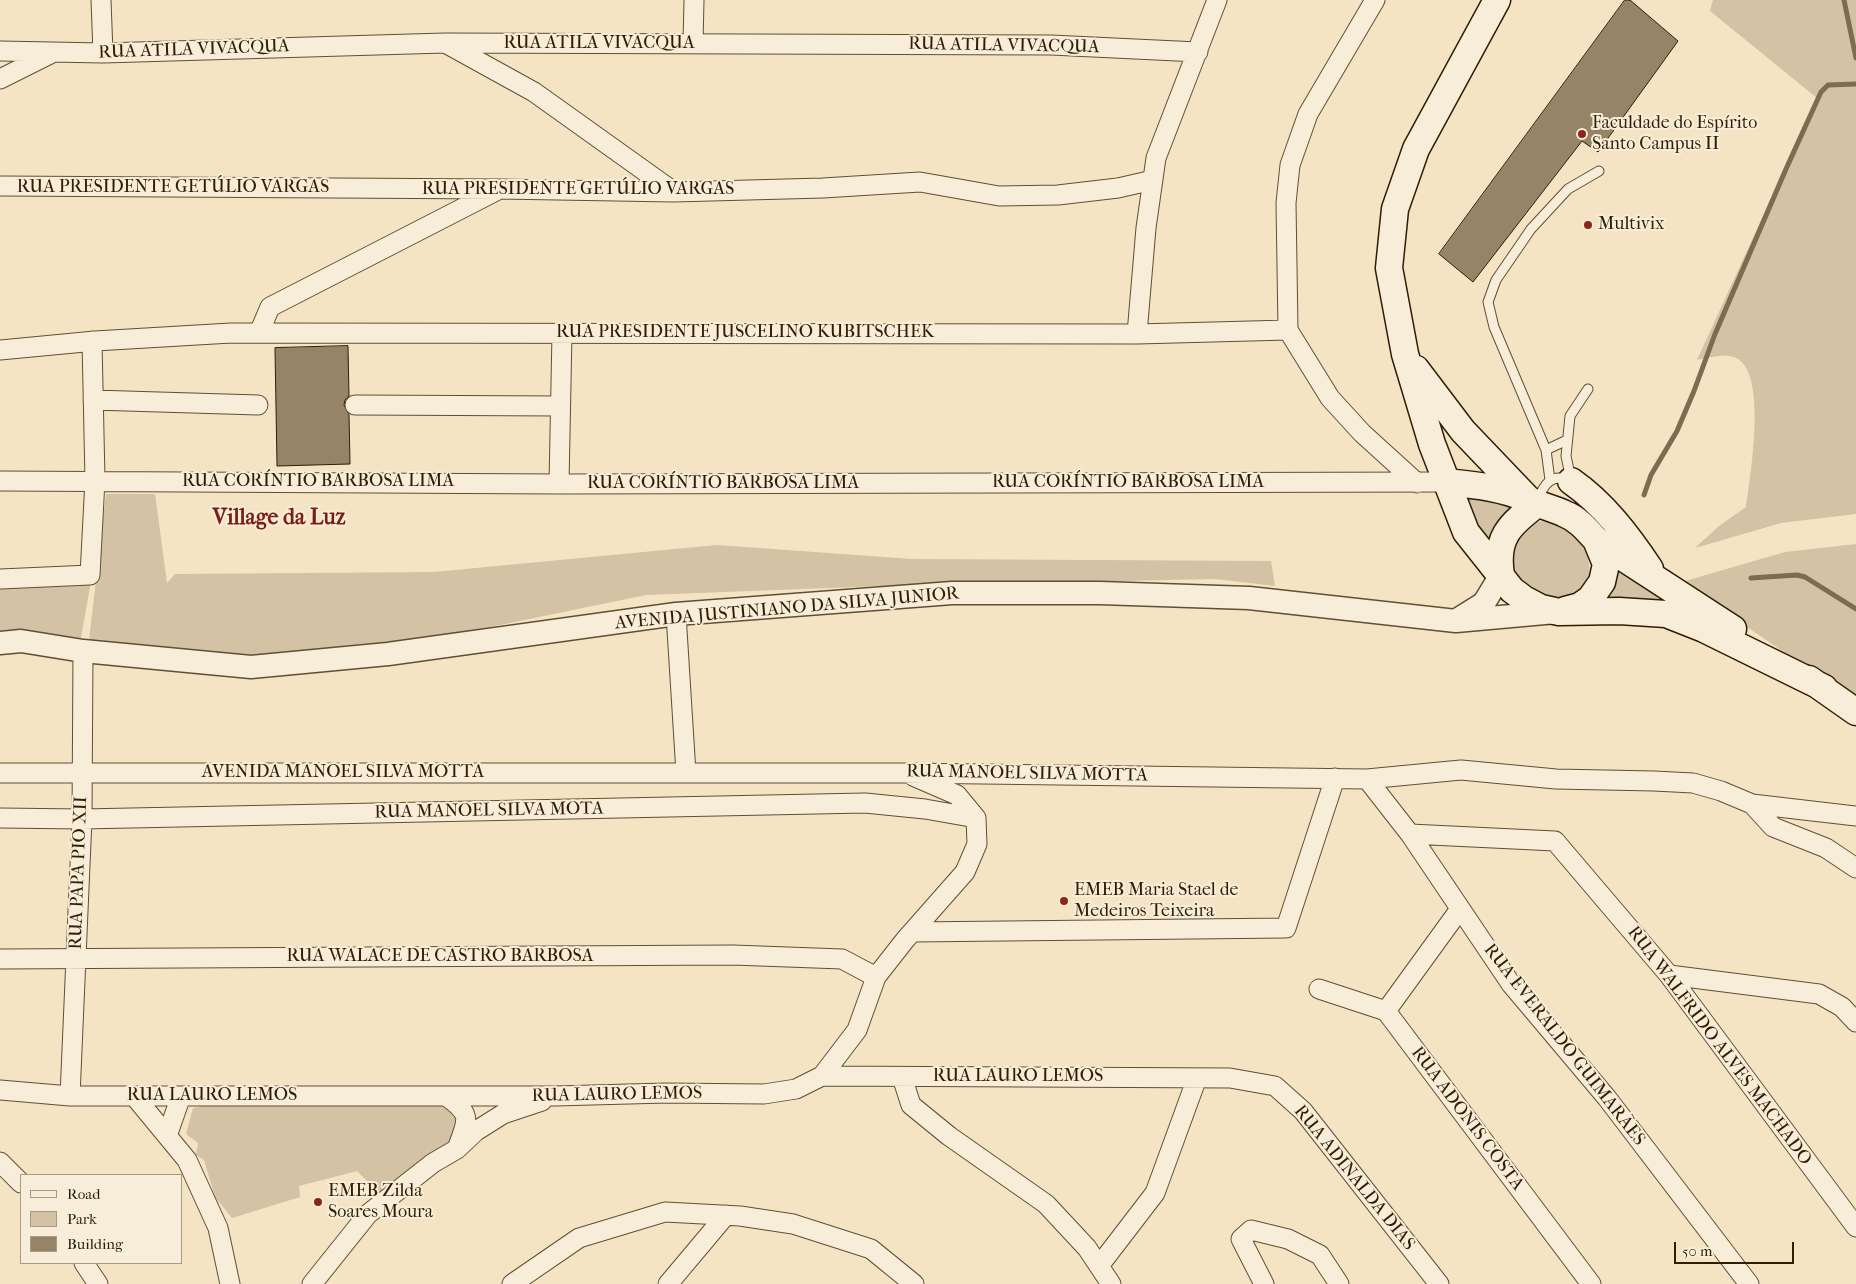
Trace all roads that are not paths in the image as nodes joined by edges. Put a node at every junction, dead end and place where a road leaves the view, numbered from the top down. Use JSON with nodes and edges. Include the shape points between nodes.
{"nodes":[{"id":1,"x":101,"y":0,"type":"edge"},
{"id":2,"x":694,"y":0,"type":"edge"},
{"id":3,"x":1217,"y":0,"type":"edge"},
{"id":4,"x":1375,"y":0,"type":"edge"},
{"id":5,"x":1497,"y":0,"type":"edge"},
{"id":6,"x":0,"y":39,"type":"edge"},
{"id":7,"x":445,"y":43,"type":"junction"},
{"id":8,"x":693,"y":44,"type":"junction"},
{"id":9,"x":0,"y":51,"type":"edge"},
{"id":10,"x":19,"y":52,"type":"junction"},
{"id":11,"x":54,"y":52,"type":"junction"},
{"id":12,"x":1198,"y":52,"type":"junction"},
{"id":13,"x":103,"y":53,"type":"junction"},
{"id":14,"x":0,"y":79,"type":"edge"},
{"id":15,"x":1599,"y":171,"type":"dead end"},
{"id":16,"x":1153,"y":180,"type":"junction"},
{"id":17,"x":0,"y":186,"type":"edge"},
{"id":18,"x":500,"y":189,"type":"junction"},
{"id":19,"x":674,"y":192,"type":"junction"},
{"id":20,"x":1288,"y":330,"type":"junction"},
{"id":21,"x":258,"y":333,"type":"junction"},
{"id":22,"x":562,"y":333,"type":"junction"},
{"id":23,"x":1137,"y":334,"type":"junction"},
{"id":24,"x":92,"y":341,"type":"junction"},
{"id":25,"x":0,"y":350,"type":"edge"},
{"id":26,"x":1405,"y":354,"type":"junction"},
{"id":27,"x":1588,"y":389,"type":"dead end"},
{"id":28,"x":93,"y":400,"type":"junction"},
{"id":29,"x":258,"y":405,"type":"dead end"},
{"id":30,"x":355,"y":405,"type":"dead end"},
{"id":31,"x":560,"y":406,"type":"junction"},
{"id":32,"x":1567,"y":440,"type":"junction"},
{"id":33,"x":1546,"y":450,"type":"junction"},
{"id":34,"x":95,"y":480,"type":"junction"},
{"id":35,"x":0,"y":481,"type":"edge"},
{"id":36,"x":1446,"y":482,"type":"junction"},
{"id":37,"x":1417,"y":483,"type":"junction"},
{"id":38,"x":559,"y":484,"type":"junction"},
{"id":39,"x":1567,"y":486,"type":"junction"},
{"id":40,"x":1532,"y":502,"type":"junction"},
{"id":41,"x":1593,"y":531,"type":"junction"},
{"id":42,"x":1502,"y":575,"type":"junction"},
{"id":43,"x":1656,"y":578,"type":"junction"},
{"id":44,"x":0,"y":579,"type":"edge"},
{"id":45,"x":1559,"y":612,"type":"junction"},
{"id":46,"x":676,"y":614,"type":"junction"},
{"id":47,"x":1456,"y":621,"type":"junction"},
{"id":48,"x":0,"y":643,"type":"edge"},
{"id":49,"x":83,"y":651,"type":"junction"},
{"id":50,"x":1824,"y":688,"type":"junction"},
{"id":51,"x":1856,"y":712,"type":"edge"},
{"id":52,"x":686,"y":772,"type":"junction"},
{"id":53,"x":0,"y":773,"type":"edge"},
{"id":54,"x":905,"y":773,"type":"junction"},
{"id":55,"x":82,"y":774,"type":"junction"},
{"id":56,"x":1335,"y":778,"type":"junction"},
{"id":57,"x":1366,"y":779,"type":"junction"},
{"id":58,"x":1752,"y":804,"type":"junction"},
{"id":59,"x":1856,"y":816,"type":"edge"},
{"id":60,"x":0,"y":818,"type":"edge"},
{"id":61,"x":976,"y":818,"type":"junction"},
{"id":62,"x":82,"y":819,"type":"junction"},
{"id":63,"x":1410,"y":834,"type":"junction"},
{"id":64,"x":1856,"y":868,"type":"edge"},
{"id":65,"x":1460,"y":909,"type":"junction"},
{"id":66,"x":912,"y":932,"type":"junction"},
{"id":67,"x":0,"y":959,"type":"edge"},
{"id":68,"x":76,"y":959,"type":"junction"},
{"id":69,"x":1669,"y":975,"type":"junction"},
{"id":70,"x":876,"y":977,"type":"junction"},
{"id":71,"x":1319,"y":989,"type":"dead end"},
{"id":72,"x":1386,"y":1010,"type":"junction"},
{"id":73,"x":1856,"y":1022,"type":"edge"},
{"id":74,"x":822,"y":1076,"type":"junction"},
{"id":75,"x":902,"y":1077,"type":"junction"},
{"id":76,"x":1197,"y":1078,"type":"junction"},
{"id":77,"x":1230,"y":1078,"type":"joint"},
{"id":78,"x":0,"y":1090,"type":"edge"},
{"id":79,"x":70,"y":1096,"type":"junction"},
{"id":80,"x":135,"y":1096,"type":"junction"},
{"id":81,"x":181,"y":1096,"type":"junction"},
{"id":82,"x":446,"y":1096,"type":"junction"},
{"id":83,"x":555,"y":1096,"type":"junction"},
{"id":84,"x":167,"y":1136,"type":"junction"},
{"id":85,"x":457,"y":1149,"type":"junction"},
{"id":86,"x":0,"y":1162,"type":"edge"},
{"id":87,"x":20,"y":1182,"type":"edge"},
{"id":88,"x":726,"y":1215,"type":"junction"},
{"id":89,"x":1856,"y":1227,"type":"edge"},
{"id":90,"x":85,"y":1264,"type":"edge"},
{"id":91,"x":1099,"y":1266,"type":"junction"},
{"id":92,"x":98,"y":1284,"type":"edge"},
{"id":93,"x":230,"y":1284,"type":"edge"},
{"id":94,"x":312,"y":1284,"type":"edge"},
{"id":95,"x":512,"y":1284,"type":"edge"},
{"id":96,"x":668,"y":1284,"type":"edge"},
{"id":97,"x":914,"y":1284,"type":"edge"},
{"id":98,"x":1110,"y":1284,"type":"edge"},
{"id":99,"x":1264,"y":1284,"type":"edge"},
{"id":100,"x":1339,"y":1284,"type":"edge"},
{"id":101,"x":1439,"y":1284,"type":"edge"},
{"id":102,"x":1591,"y":1284,"type":"edge"},
{"id":103,"x":1749,"y":1284,"type":"edge"}],
"edges":[{"from":1,"to":13,"type":"street"},
{"from":2,"to":8,"type":"street"},
{"from":3,"to":12,"type":"street"},
{"from":4,"to":20,"type":"street","via":[[1308,114],[1290,165],[1286,202]]},
{"from":5,"to":26,"type":"main road","via":[[1416,150],[1395,209],[1389,268]]},
{"from":6,"to":10,"type":"street"},
{"from":7,"to":8,"type":"street","name":"RUA ATILA VIVACQUA"},
{"from":7,"to":13,"type":"street","name":"RUA ATILA VIVACQUA"},
{"from":7,"to":19,"type":"street","via":[[534,92]]},
{"from":8,"to":12,"type":"street","name":"RUA ATILA VIVACQUA","via":[[1051,46]]},
{"from":9,"to":10,"type":"street","name":"RUA ATILA VIVACQUA"},
{"from":10,"to":11,"type":"street","name":"RUA ATILA VIVACQUA"},
{"from":11,"to":13,"type":"street","name":"RUA ATILA VIVACQUA"},
{"from":11,"to":14,"type":"street"},
{"from":12,"to":16,"type":"street","via":[[1156,158]]},
{"from":15,"to":33,"type":"lane","via":[[1568,189],[1531,229],[1496,280],[1488,302],[1494,327]]},
{"from":16,"to":19,"type":"street","name":"RUA PRESIDENTE GETÚLIO VARGAS","via":[[1058,195],[999,196],[920,182]]},
{"from":16,"to":23,"type":"street"},
{"from":17,"to":18,"type":"street","name":"RUA PRESIDENTE GETÚLIO VARGAS"},
{"from":18,"to":19,"type":"street","name":"RUA PRESIDENTE GETÚLIO VARGAS"},
{"from":18,"to":21,"type":"street","via":[[270,308]]},
{"from":20,"to":23,"type":"street","name":"RUA PRESIDENTE JUSCELINO KUBITSCHEK"},
{"from":20,"to":37,"type":"street","via":[[1330,398],[1362,433]]},
{"from":21,"to":22,"type":"street","name":"RUA PRESIDENTE JUSCELINO KUBITSCHEK"},
{"from":21,"to":24,"type":"street","name":"RUA PRESIDENTE JUSCELINO KUBITSCHEK"},
{"from":22,"to":23,"type":"street","name":"RUA PRESIDENTE JUSCELINO KUBITSCHEK"},
{"from":22,"to":31,"type":"street"},
{"from":24,"to":25,"type":"street","name":"RUA PRESIDENTE JUSCELINO KUBITSCHEK"},
{"from":24,"to":28,"type":"street"},
{"from":26,"to":36,"type":"main road"},
{"from":26,"to":40,"type":"main road","via":[[1463,431]]},
{"from":27,"to":32,"type":"lane","via":[[1570,416]]},
{"from":28,"to":29,"type":"street"},
{"from":28,"to":34,"type":"street"},
{"from":30,"to":31,"type":"street"},
{"from":31,"to":38,"type":"street"},
{"from":32,"to":33,"type":"lane"},
{"from":32,"to":39,"type":"lane"},
{"from":33,"to":39,"type":"lane"},
{"from":34,"to":35,"type":"street","name":"RUA CORÍNTIO BARBOSA LIMA"},
{"from":34,"to":38,"type":"street","name":"RUA CORÍNTIO BARBOSA LIMA"},
{"from":34,"to":44,"type":"street","via":[[90,575]]},
{"from":36,"to":37,"type":"street","name":"RUA CORÍNTIO BARBOSA LIMA"},
{"from":36,"to":40,"type":"main road","via":[[1512,492]]},
{"from":36,"to":42,"type":"main road","via":[[1466,532]]},
{"from":37,"to":38,"type":"street","name":"RUA CORÍNTIO BARBOSA LIMA"},
{"from":39,"to":40,"type":"lane","via":[[1542,488]]},
{"from":39,"to":43,"type":"main road","via":[[1585,490],[1625,533]]},
{"from":40,"to":41,"type":"main road","via":[[1567,514]]},
{"from":40,"to":42,"type":"main road","via":[[1506,533],[1499,562]]},
{"from":41,"to":43,"type":"main road"},
{"from":41,"to":45,"type":"main road","via":[[1606,564],[1602,582],[1590,600]]},
{"from":42,"to":45,"type":"main road","via":[[1512,590],[1524,599],[1541,608]]},
{"from":42,"to":47,"type":"street","via":[[1484,603]]},
{"from":43,"to":50,"type":"main road"},
{"from":45,"to":47,"type":"street","name":"AVENIDA JUSTINIANO DA SILVA JUNIOR"},
{"from":45,"to":50,"type":"main road","via":[[1666,614],[1704,629]]},
{"from":46,"to":47,"type":"street","name":"AVENIDA JUSTINIANO DA SILVA JUNIOR","via":[[952,593],[1100,592],[1249,598]]},
{"from":46,"to":49,"type":"street","name":"AVENIDA JUSTINIANO DA SILVA JUNIOR","via":[[388,654],[251,667]]},
{"from":46,"to":52,"type":"street"},
{"from":48,"to":49,"type":"street","name":"AVENIDA JUSTINIANO DA SILVA JUNIOR","via":[[21,641]]},
{"from":49,"to":55,"type":"street","name":"RUA PAPA PIO XII"},
{"from":50,"to":51,"type":"main road"},
{"from":52,"to":54,"type":"street","name":"RUA MANOEL SILVA MOTTA"},
{"from":52,"to":55,"type":"street","name":"AVENIDA MANOEL SILVA MOTTA"},
{"from":53,"to":55,"type":"street","name":"AVENIDA MANOEL SILVA MOTTA"},
{"from":54,"to":56,"type":"street","name":"RUA MANOEL SILVA MOTTA"},
{"from":54,"to":61,"type":"street","via":[[957,795]]},
{"from":55,"to":62,"type":"street","name":"RUA PAPA PIO XII"},
{"from":56,"to":57,"type":"street","name":"RUA MANOEL SILVA MOTTA"},
{"from":56,"to":66,"type":"street","via":[[1286,928]]},
{"from":57,"to":58,"type":"street","name":"RUA MANOEL SILVA MOTTA","via":[[1461,770],[1556,779],[1693,783]]},
{"from":57,"to":63,"type":"street","name":"RUA EVERALDO GUIMARÃES"},
{"from":58,"to":59,"type":"street"},
{"from":58,"to":64,"type":"street","via":[[1774,827],[1826,848]]},
{"from":60,"to":62,"type":"street","name":"RUA MANOEL SILVA MOTA"},
{"from":61,"to":62,"type":"street","name":"RUA MANOEL SILVA MOTA","via":[[865,802]]},
{"from":61,"to":66,"type":"street","via":[[977,844],[965,872]]},
{"from":62,"to":68,"type":"street","name":"RUA PAPA PIO XII"},
{"from":63,"to":65,"type":"street","name":"RUA EVERALDO GUIMARÃES"},
{"from":63,"to":69,"type":"street","name":"RUA WALFRIDO ALVES MACHADO","via":[[1556,842]]},
{"from":65,"to":72,"type":"street"},
{"from":65,"to":103,"type":"street","name":"RUA EVERALDO GUIMARÃES","via":[[1511,984],[1607,1098]]},
{"from":66,"to":70,"type":"street"},
{"from":67,"to":68,"type":"street","name":"RUA WALACE DE CASTRO BARBOSA"},
{"from":68,"to":70,"type":"street","name":"RUA WALACE DE CASTRO BARBOSA","via":[[732,955],[842,959]]},
{"from":68,"to":79,"type":"street","name":"RUA PAPA PIO XII"},
{"from":69,"to":73,"type":"street","via":[[1819,994],[1842,1007]]},
{"from":69,"to":89,"type":"street","name":"RUA WALFRIDO ALVES MACHADO"},
{"from":70,"to":74,"type":"street","via":[[857,1030]]},
{"from":71,"to":72,"type":"street"},
{"from":72,"to":102,"type":"street","name":"RUA ADONIS COSTA"},
{"from":74,"to":75,"type":"street","name":"RUA LAURO LEMOS"},
{"from":74,"to":83,"type":"street","name":"RUA LAURO LEMOS","via":[[796,1089],[764,1094]]},
{"from":75,"to":76,"type":"street","name":"RUA LAURO LEMOS"},
{"from":75,"to":91,"type":"street","via":[[911,1105],[949,1136],[1046,1204],[1087,1248]]},
{"from":76,"to":77,"type":"street","name":"RUA LAURO LEMOS"},
{"from":76,"to":91,"type":"street","via":[[1155,1193]]},
{"from":77,"to":101,"type":"street","name":"RUA ADINALDA DIAS","via":[[1275,1086],[1303,1111]]},
{"from":78,"to":79,"type":"street","name":"RUA LAURO LEMOS"},
{"from":79,"to":80,"type":"street","name":"RUA LAURO LEMOS"},
{"from":80,"to":81,"type":"street","name":"RUA LAURO LEMOS"},
{"from":80,"to":84,"type":"street"},
{"from":81,"to":82,"type":"street","name":"RUA LAURO LEMOS"},
{"from":81,"to":84,"type":"street"},
{"from":82,"to":83,"type":"street","name":"RUA LAURO LEMOS"},
{"from":82,"to":85,"type":"street","via":[[462,1107],[467,1122]]},
{"from":83,"to":85,"type":"street","via":[[503,1114],[476,1131]]},
{"from":84,"to":93,"type":"street","via":[[187,1160],[218,1228]]},
{"from":85,"to":94,"type":"street","via":[[433,1163],[368,1214]]},
{"from":86,"to":87,"type":"street"},
{"from":88,"to":95,"type":"street","via":[[665,1212],[580,1238]]},
{"from":88,"to":96,"type":"street"},
{"from":88,"to":97,"type":"street","via":[[793,1224],[871,1249]]},
{"from":90,"to":92,"type":"street"},
{"from":91,"to":98,"type":"street"},
{"from":99,"to":100,"type":"street","via":[[1241,1239],[1251,1230],[1288,1238],[1320,1255]]}]}
